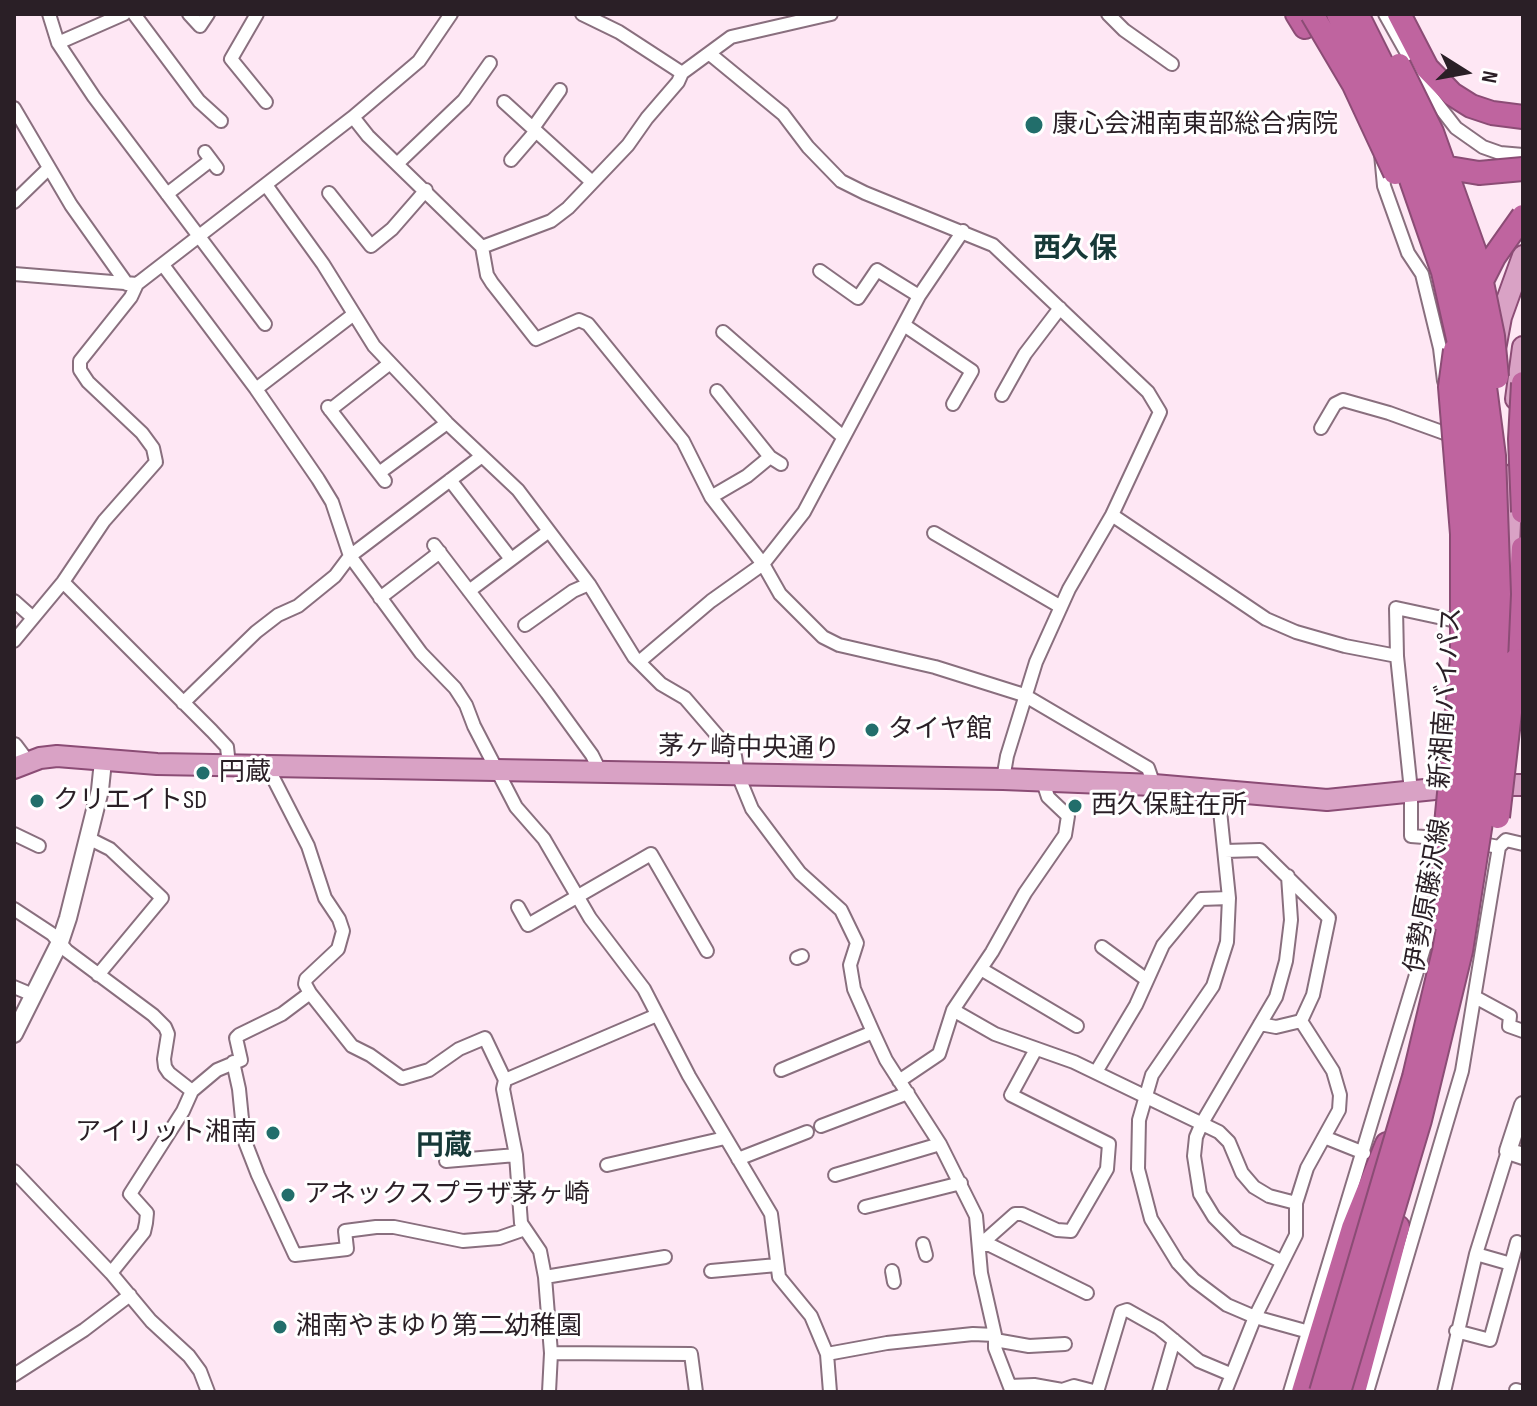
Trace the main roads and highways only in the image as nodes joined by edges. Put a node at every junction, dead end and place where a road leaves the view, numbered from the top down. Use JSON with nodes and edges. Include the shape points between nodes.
{"nodes":[{"id":1,"x":1297,"y":14,"type":"edge"},
{"id":2,"x":1312,"y":14,"type":"edge"},
{"id":3,"x":1338,"y":14,"type":"edge"},
{"id":4,"x":1357,"y":14,"type":"edge"},
{"id":5,"x":1386,"y":16,"type":"edge"},
{"id":6,"x":1523,"y":117,"type":"edge"},
{"id":7,"x":1523,"y":169,"type":"edge"},
{"id":8,"x":1523,"y":216,"type":"edge"},
{"id":9,"x":1523,"y":256,"type":"edge"},
{"id":10,"x":1450,"y":265,"type":"junction"},
{"id":11,"x":1523,"y":347,"type":"edge"},
{"id":12,"x":1523,"y":383,"type":"edge"},
{"id":13,"x":1516,"y":492,"type":"edge"},
{"id":14,"x":1484,"y":517,"type":"junction"},
{"id":15,"x":1523,"y":548,"type":"edge"},
{"id":16,"x":1505,"y":627,"type":"joint"},
{"id":17,"x":18,"y":759,"type":"edge"},
{"id":18,"x":1479,"y":784,"type":"junction"},
{"id":19,"x":1523,"y":785,"type":"edge"},
{"id":20,"x":1419,"y":1079,"type":"junction"},
{"id":21,"x":1402,"y":1176,"type":"junction"},
{"id":22,"x":1303,"y":1392,"type":"edge"},
{"id":23,"x":1323,"y":1392,"type":"edge"},
{"id":24,"x":1337,"y":1392,"type":"edge"},
{"id":25,"x":1354,"y":1392,"type":"edge"}],
"edges":[{"from":1,"to":7,"type":"highway","bridge":true,"via":[[1350,102],[1398,147],[1428,163],[1460,171]]},
{"from":2,"to":14,"type":"highway","bridge":true,"via":[[1390,159],[1422,248],[1447,329]]},
{"from":3,"to":10,"type":"highway","name":"新湘南バイパス","bridge":true,"via":[[1390,119]]},
{"from":4,"to":10,"type":"highway","name":"新湘南バイパス","bridge":true,"via":[[1415,138]]},
{"from":5,"to":6,"type":"highway","via":[[1452,94],[1492,113]]},
{"from":5,"to":13,"type":"highway","bridge":true,"via":[[1477,258]]},
{"from":8,"to":20,"type":"highway","bridge":true,"via":[[1476,288],[1452,368],[1462,534],[1462,658]]},
{"from":9,"to":14,"type":"main road","name":"伊勢原藤沢線","via":[[1501,317],[1489,381]]},
{"from":10,"to":20,"type":"highway","name":"新湘南バイパス","bridge":true,"via":[[1475,442],[1481,660],[1461,855]]},
{"from":10,"to":21,"type":"highway","name":"新湘南バイパス","bridge":true,"via":[[1476,335],[1494,456],[1496,674],[1486,790],[1461,951]]},
{"from":11,"to":13,"type":"main road","via":[[1517,379]]},
{"from":12,"to":13,"type":"highway","bridge":true},
{"from":13,"to":16,"type":"highway","via":[[1507,529]]},
{"from":14,"to":18,"type":"main road","name":"伊勢原藤沢線","via":[[1487,597]]},
{"from":15,"to":21,"type":"highway","bridge":true,"via":[[1507,745],[1490,866],[1450,1034]]},
{"from":16,"to":18,"type":"main road","name":"伊勢原藤沢線","via":[[1507,711]]},
{"from":17,"to":18,"type":"main road","name":"茅ヶ崎中央通り","via":[[1003,779],[1327,800]]},
{"from":18,"to":19,"type":"main road","name":"茅ヶ崎中央通り"},
{"from":18,"to":20,"type":"main road","name":"伊勢原藤沢線"},
{"from":18,"to":20,"type":"main road","name":"伊勢原藤沢線","via":[[1477,843],[1457,951]]},
{"from":20,"to":22,"type":"highway","via":[[1370,1182]]},
{"from":20,"to":23,"type":"highway","name":"新湘南バイパス","bridge":true},
{"from":20,"to":24,"type":"main road","name":"伊勢原藤沢線"},
{"from":20,"to":25,"type":"highway","via":[[1395,1240]]},
{"from":21,"to":24,"type":"highway","name":"新湘南バイパス","bridge":true}]}
